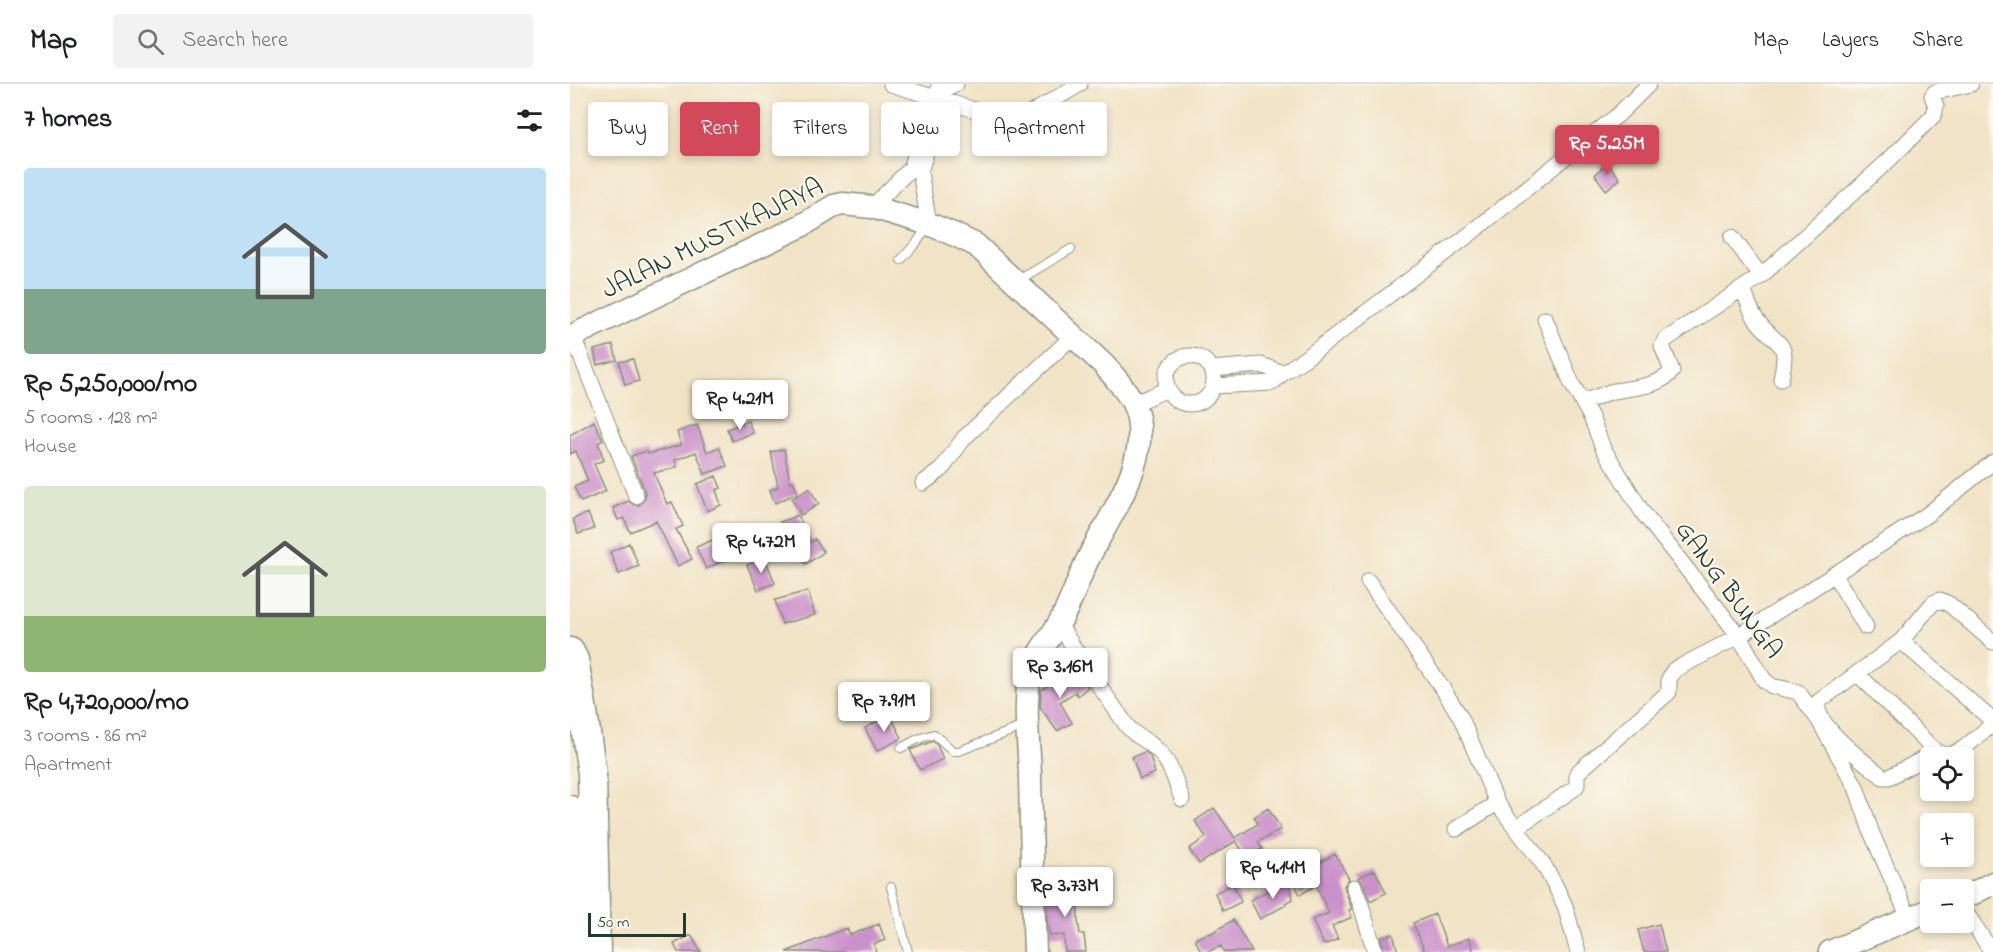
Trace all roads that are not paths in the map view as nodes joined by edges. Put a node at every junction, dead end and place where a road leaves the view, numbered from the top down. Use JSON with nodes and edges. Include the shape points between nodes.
{"nodes":[{"id":1,"x":891,"y":84,"type":"edge"},
{"id":2,"x":956,"y":84,"type":"edge"},
{"id":3,"x":1080,"y":84,"type":"edge"},
{"id":4,"x":1649,"y":84,"type":"edge"},
{"id":5,"x":1971,"y":84,"type":"edge"},
{"id":6,"x":938,"y":95,"type":"edge"},
{"id":7,"x":872,"y":207,"type":"junction"},
{"id":8,"x":929,"y":224,"type":"junction"},
{"id":9,"x":1732,"y":237,"type":"dead end"},
{"id":10,"x":1071,"y":249,"type":"dead end"},
{"id":11,"x":901,"y":260,"type":"dead end"},
{"id":12,"x":1761,"y":276,"type":"junction"},
{"id":13,"x":1016,"y":282,"type":"junction"},
{"id":14,"x":1743,"y":288,"type":"junction"},
{"id":15,"x":1545,"y":319,"type":"dead end"},
{"id":16,"x":571,"y":336,"type":"edge"},
{"id":17,"x":1073,"y":336,"type":"junction"},
{"id":18,"x":1211,"y":369,"type":"junction"},
{"id":19,"x":1283,"y":373,"type":"junction"},
{"id":20,"x":1781,"y":379,"type":"dead end"},
{"id":21,"x":1213,"y":386,"type":"junction"},
{"id":22,"x":1168,"y":389,"type":"junction"},
{"id":23,"x":1583,"y":402,"type":"junction"},
{"id":24,"x":1133,"y":404,"type":"junction"},
{"id":25,"x":1993,"y":462,"type":"edge"},
{"id":26,"x":923,"y":483,"type":"dead end"},
{"id":27,"x":636,"y":496,"type":"dead end"},
{"id":28,"x":1834,"y":574,"type":"junction"},
{"id":29,"x":1368,"y":581,"type":"dead end"},
{"id":30,"x":1059,"y":624,"type":"junction"},
{"id":31,"x":1866,"y":627,"type":"dead end"},
{"id":32,"x":1739,"y":636,"type":"junction"},
{"id":33,"x":1901,"y":641,"type":"junction"},
{"id":34,"x":1993,"y":642,"type":"edge"},
{"id":35,"x":572,"y":656,"type":"edge"},
{"id":36,"x":1858,"y":674,"type":"junction"},
{"id":37,"x":1993,"y":723,"type":"edge"},
{"id":38,"x":1028,"y":724,"type":"junction"},
{"id":39,"x":1931,"y":747,"type":"edge"},
{"id":40,"x":1965,"y":747,"type":"edge"},
{"id":41,"x":901,"y":748,"type":"dead end"},
{"id":42,"x":1920,"y":761,"type":"edge"},
{"id":43,"x":1182,"y":799,"type":"dead end"},
{"id":44,"x":1497,"y":803,"type":"junction"},
{"id":45,"x":570,"y":810,"type":"edge"},
{"id":46,"x":1516,"y":828,"type":"junction"},
{"id":47,"x":1456,"y":829,"type":"dead end"},
{"id":48,"x":1993,"y":883,"type":"edge"},
{"id":49,"x":891,"y":887,"type":"dead end"},
{"id":50,"x":1354,"y":887,"type":"dead end"},
{"id":51,"x":1974,"y":893,"type":"edge"},
{"id":52,"x":1920,"y":914,"type":"edge"},
{"id":53,"x":1909,"y":918,"type":"junction"},
{"id":54,"x":1974,"y":925,"type":"edge"},
{"id":55,"x":573,"y":952,"type":"edge"},
{"id":56,"x":596,"y":952,"type":"edge"},
{"id":57,"x":908,"y":952,"type":"edge"},
{"id":58,"x":1035,"y":952,"type":"edge"},
{"id":59,"x":1375,"y":952,"type":"edge"},
{"id":60,"x":1578,"y":952,"type":"edge"},
{"id":61,"x":1830,"y":952,"type":"edge"},
{"id":62,"x":1992,"y":952,"type":"edge"}],
"edges":[{"from":1,"to":6,"type":"street"},
{"from":2,"to":6,"type":"street"},
{"from":3,"to":6,"type":"street","via":[[1012,122]]},
{"from":4,"to":19,"type":"street","via":[[1619,114],[1470,234]]},
{"from":5,"to":12,"type":"street","via":[[1935,92],[1932,96],[1936,106],[1929,122]]},
{"from":6,"to":7,"type":"street","via":[[930,107],[911,168]]},
{"from":6,"to":8,"type":"street","via":[[940,109],[920,172]]},
{"from":7,"to":8,"type":"street","name":"JALAN MUSTIKAJAYA"},
{"from":7,"to":16,"type":"street","name":"JALAN MUSTIKAJAYA","via":[[834,206],[801,226]]},
{"from":8,"to":11,"type":"lane"},
{"from":8,"to":13,"type":"street","name":"JALAN MUSTIKAJAYA","via":[[976,245]]},
{"from":9,"to":12,"type":"street"},
{"from":10,"to":13,"type":"lane"},
{"from":12,"to":14,"type":"street"},
{"from":13,"to":17,"type":"street","name":"JALAN MUSTIKAJAYA"},
{"from":14,"to":20,"type":"street","via":[[1757,322],[1784,351]]},
{"from":14,"to":23,"type":"street","via":[[1663,342],[1672,371],[1667,377]]},
{"from":15,"to":23,"type":"street","name":"GANG BUNGA"},
{"from":16,"to":27,"type":"street"},
{"from":17,"to":24,"type":"street","name":"JALAN MUSTIKAJAYA","via":[[1122,385]]},
{"from":17,"to":26,"type":"street","via":[[964,438],[941,470]]},
{"from":18,"to":19,"type":"street","via":[[1261,365]]},
{"from":18,"to":21,"type":"street"},
{"from":18,"to":22,"type":"street","via":[[1198,358],[1180,358],[1168,371]]},
{"from":19,"to":21,"type":"street","via":[[1267,385]]},
{"from":21,"to":22,"type":"street","via":[[1206,398],[1192,404],[1177,400]]},
{"from":22,"to":24,"type":"street"},
{"from":23,"to":32,"type":"street","name":"GANG BUNGA","via":[[1603,448],[1643,513]]},
{"from":24,"to":30,"type":"street","name":"JALAN MUSTIKAJAYA","via":[[1139,421],[1135,465]]},
{"from":25,"to":28,"type":"street","via":[[1928,514]]},
{"from":28,"to":31,"type":"street"},
{"from":28,"to":32,"type":"street"},
{"from":29,"to":44,"type":"street","via":[[1461,718]]},
{"from":30,"to":38,"type":"street","name":"JALAN MUSTIKAJAYA","via":[[1031,669]]},
{"from":30,"to":43,"type":"street","via":[[1127,726],[1158,750],[1168,764]]},
{"from":32,"to":46,"type":"street","via":[[1674,670],[1669,678],[1669,692],[1577,773],[1575,788]]},
{"from":32,"to":53,"type":"street","name":"GANG BUNGA","via":[[1764,680],[1798,692],[1818,719],[1856,787]]},
{"from":33,"to":34,"type":"street","via":[[1933,603],[1940,600]]},
{"from":33,"to":36,"type":"street"},
{"from":33,"to":37,"type":"street"},
{"from":35,"to":56,"type":"highway","via":[[592,774]]},
{"from":36,"to":39,"type":"street"},
{"from":36,"to":42,"type":"street","via":[[1818,702],[1826,726],[1883,777]]},
{"from":37,"to":40,"type":"street"},
{"from":38,"to":41,"type":"lane","via":[[958,751],[934,734]]},
{"from":38,"to":58,"type":"street","name":"JALAN MUSTIKAJAYA"},
{"from":44,"to":46,"type":"street"},
{"from":44,"to":47,"type":"street"},
{"from":45,"to":55,"type":"highway"},
{"from":46,"to":60,"type":"street","via":[[1555,885]]},
{"from":48,"to":51,"type":"street"},
{"from":49,"to":57,"type":"lane"},
{"from":50,"to":59,"type":"street"},
{"from":52,"to":53,"type":"street"},
{"from":53,"to":61,"type":"street"},
{"from":54,"to":62,"type":"street"}]}
